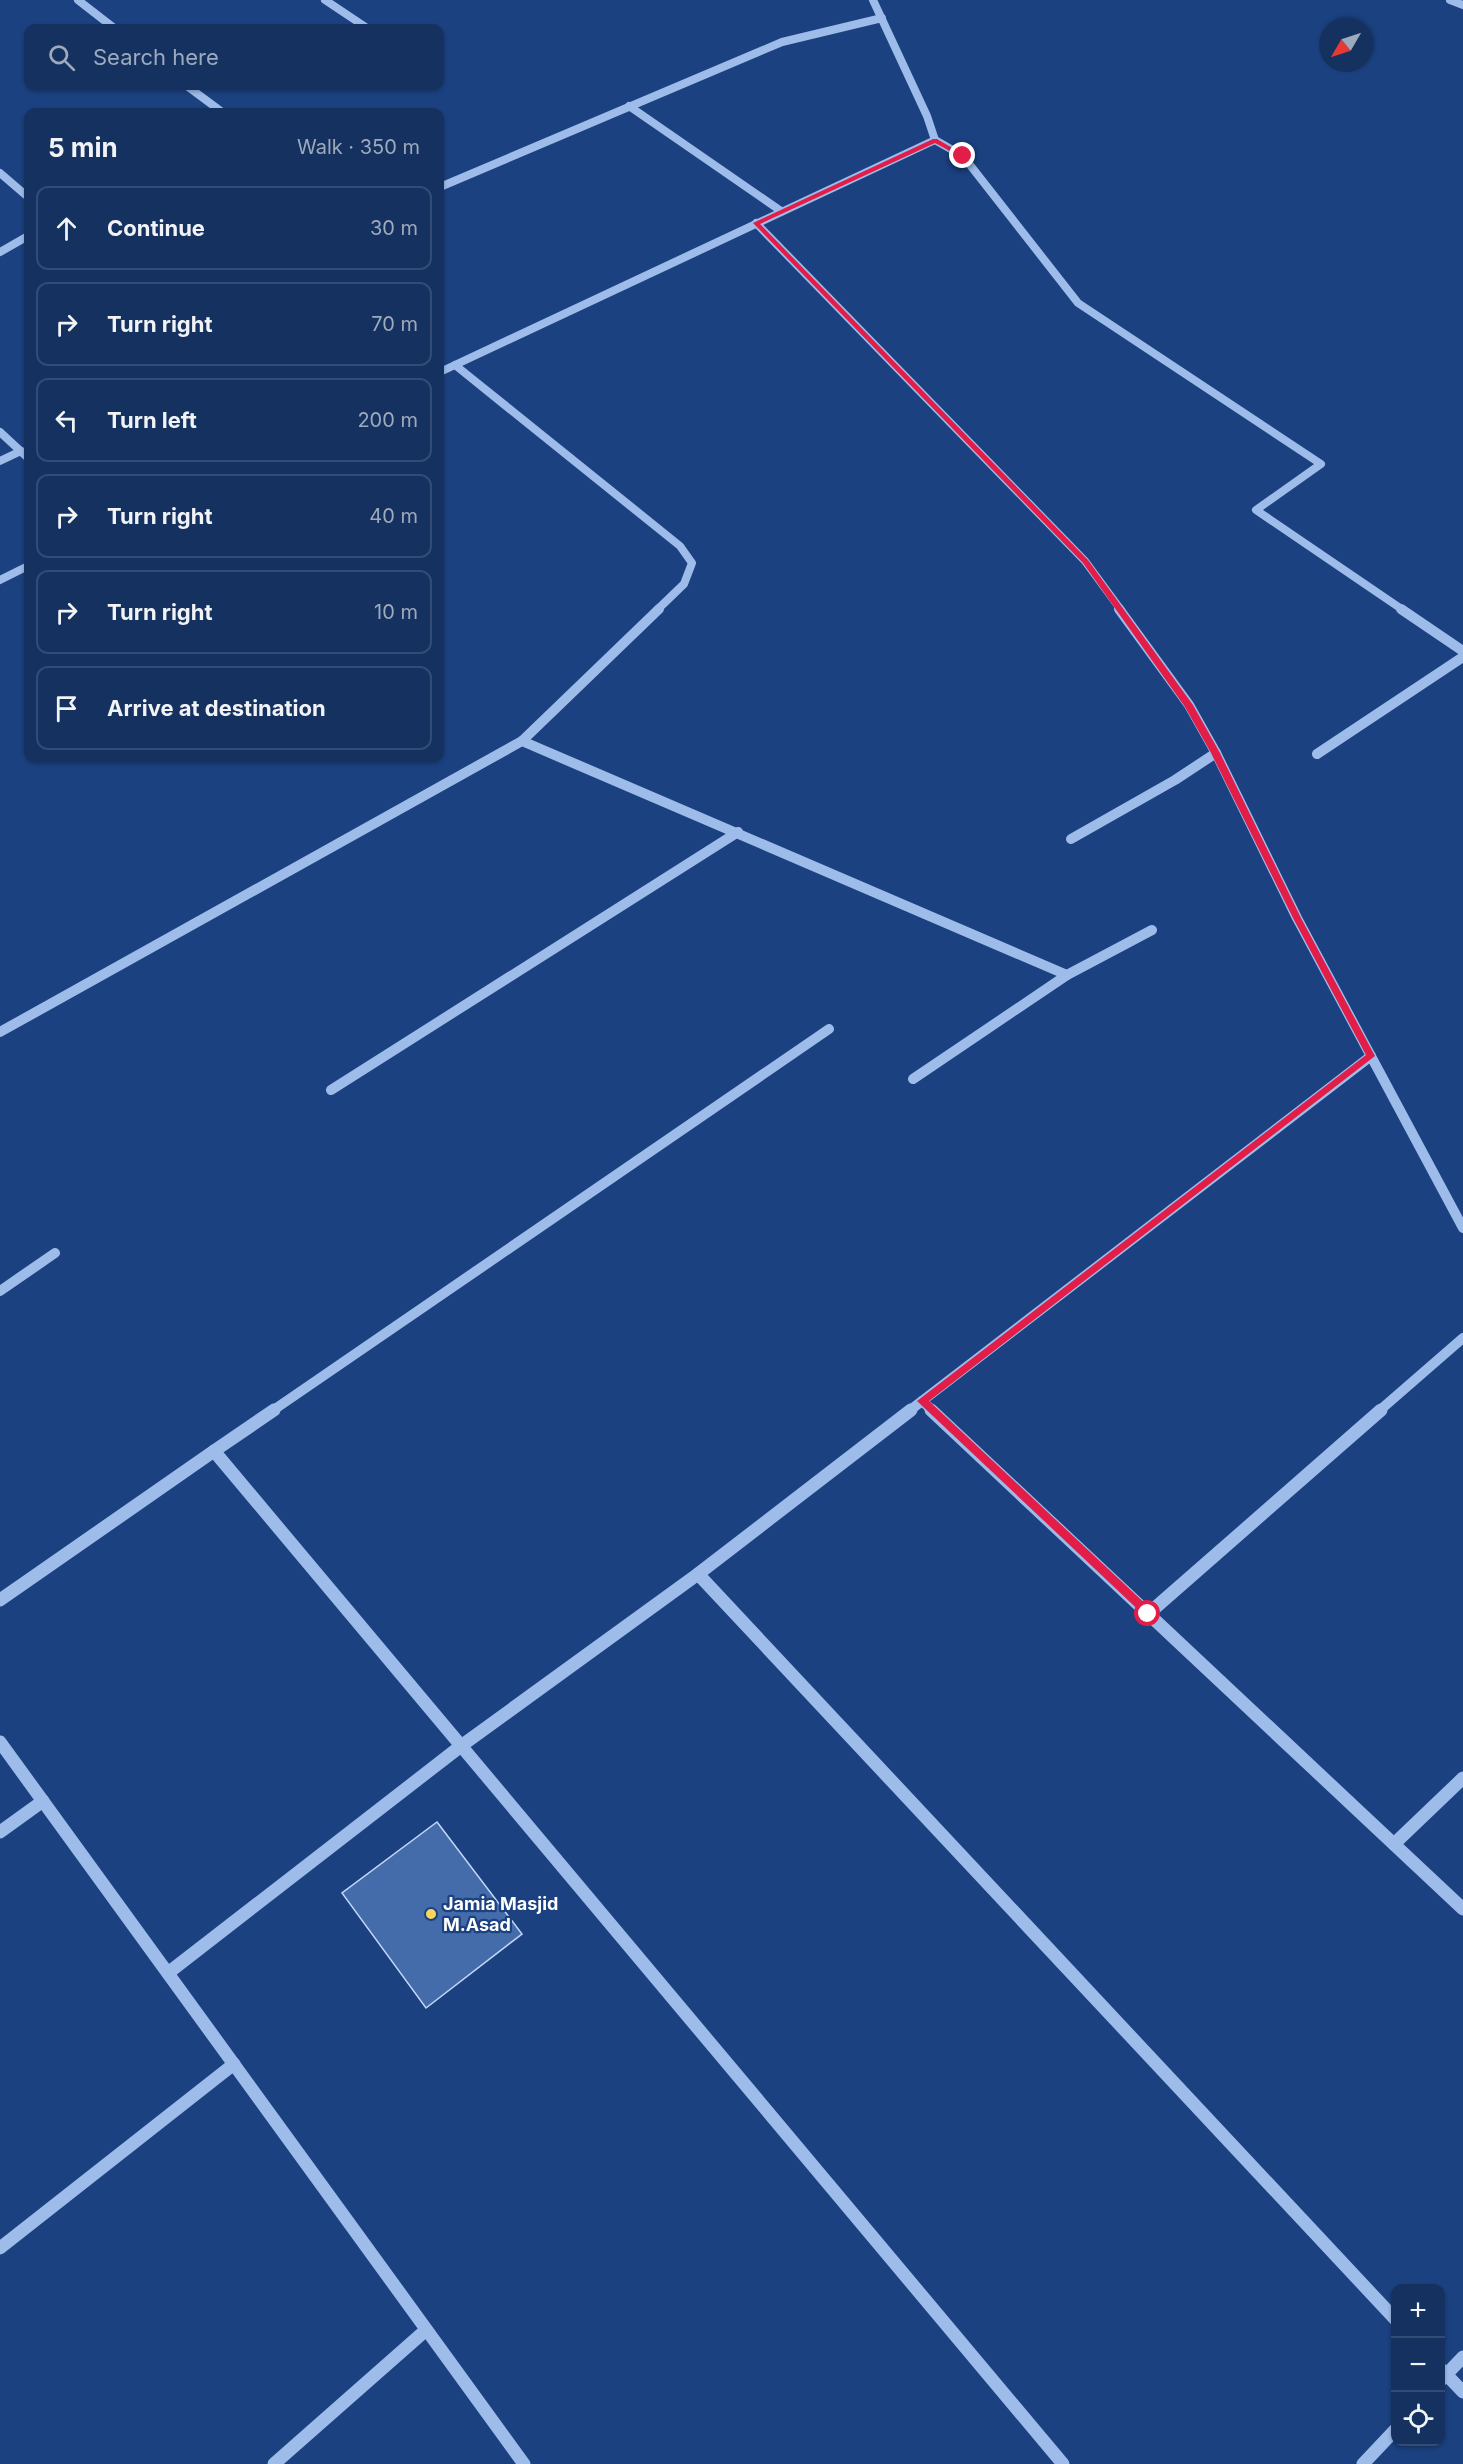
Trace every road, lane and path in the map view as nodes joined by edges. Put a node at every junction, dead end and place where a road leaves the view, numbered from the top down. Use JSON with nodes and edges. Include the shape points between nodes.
{"nodes":[{"id":1,"x":78,"y":0,"type":"edge"},
{"id":2,"x":326,"y":0,"type":"edge"},
{"id":3,"x":873,"y":0,"type":"edge"},
{"id":4,"x":1450,"y":0,"type":"edge"},
{"id":5,"x":1463,"y":5,"type":"edge"},
{"id":6,"x":882,"y":18,"type":"junction"},
{"id":7,"x":109,"y":24,"type":"edge"},
{"id":8,"x":361,"y":24,"type":"edge"},
{"id":9,"x":192,"y":90,"type":"edge"},
{"id":10,"x":629,"y":106,"type":"junction"},
{"id":11,"x":217,"y":108,"type":"edge"},
{"id":12,"x":935,"y":140,"type":"junction"},
{"id":13,"x":0,"y":173,"type":"edge"},
{"id":14,"x":444,"y":185,"type":"edge"},
{"id":15,"x":24,"y":194,"type":"edge"},
{"id":16,"x":781,"y":211,"type":"junction"},
{"id":17,"x":756,"y":223,"type":"junction"},
{"id":18,"x":24,"y":239,"type":"edge"},
{"id":19,"x":0,"y":252,"type":"edge"},
{"id":20,"x":455,"y":365,"type":"junction"},
{"id":21,"x":444,"y":370,"type":"edge"},
{"id":22,"x":0,"y":432,"type":"edge"},
{"id":23,"x":21,"y":451,"type":"junction"},
{"id":24,"x":24,"y":454,"type":"edge"},
{"id":25,"x":0,"y":461,"type":"edge"},
{"id":26,"x":24,"y":568,"type":"edge"},
{"id":27,"x":0,"y":580,"type":"edge"},
{"id":28,"x":1463,"y":651,"type":"edge"},
{"id":29,"x":1463,"y":657,"type":"edge"},
{"id":30,"x":522,"y":741,"type":"junction"},
{"id":31,"x":1216,"y":753,"type":"junction"},
{"id":32,"x":1317,"y":754,"type":"dead end"},
{"id":33,"x":738,"y":832,"type":"junction"},
{"id":34,"x":1071,"y":839,"type":"dead end"},
{"id":35,"x":1152,"y":930,"type":"dead end"},
{"id":36,"x":1067,"y":975,"type":"junction"},
{"id":37,"x":829,"y":1029,"type":"dead end"},
{"id":38,"x":0,"y":1032,"type":"edge"},
{"id":39,"x":1371,"y":1056,"type":"junction"},
{"id":40,"x":913,"y":1079,"type":"dead end"},
{"id":41,"x":331,"y":1090,"type":"dead end"},
{"id":42,"x":1463,"y":1228,"type":"edge"},
{"id":43,"x":56,"y":1253,"type":"dead end"},
{"id":44,"x":0,"y":1291,"type":"edge"},
{"id":45,"x":1463,"y":1338,"type":"edge"},
{"id":46,"x":922,"y":1401,"type":"junction"},
{"id":47,"x":214,"y":1451,"type":"junction"},
{"id":48,"x":698,"y":1574,"type":"junction"},
{"id":49,"x":0,"y":1600,"type":"edge"},
{"id":50,"x":1148,"y":1614,"type":"junction"},
{"id":51,"x":0,"y":1742,"type":"edge"},
{"id":52,"x":461,"y":1746,"type":"junction"},
{"id":53,"x":1463,"y":1778,"type":"edge"},
{"id":54,"x":43,"y":1801,"type":"junction"},
{"id":55,"x":0,"y":1832,"type":"edge"},
{"id":56,"x":1394,"y":1844,"type":"junction"},
{"id":57,"x":1463,"y":1909,"type":"edge"},
{"id":58,"x":168,"y":1973,"type":"junction"},
{"id":59,"x":234,"y":2064,"type":"junction"},
{"id":60,"x":0,"y":2248,"type":"edge"},
{"id":61,"x":1391,"y":2316,"type":"edge"},
{"id":62,"x":426,"y":2330,"type":"junction"},
{"id":63,"x":1463,"y":2357,"type":"edge"},
{"id":64,"x":1445,"y":2372,"type":"edge"},
{"id":65,"x":1445,"y":2376,"type":"edge"},
{"id":66,"x":1463,"y":2392,"type":"edge"},
{"id":67,"x":1391,"y":2433,"type":"edge"},
{"id":68,"x":274,"y":2464,"type":"edge"},
{"id":69,"x":524,"y":2464,"type":"edge"},
{"id":70,"x":1063,"y":2464,"type":"edge"},
{"id":71,"x":1363,"y":2464,"type":"edge"}],
"edges":[{"from":1,"to":7,"type":"street"},
{"from":2,"to":8,"type":"street"},
{"from":3,"to":6,"type":"street"},
{"from":4,"to":5,"type":"street"},
{"from":6,"to":10,"type":"street","via":[[782,42]]},
{"from":6,"to":12,"type":"street"},
{"from":9,"to":11,"type":"street"},
{"from":10,"to":14,"type":"street"},
{"from":10,"to":16,"type":"street"},
{"from":12,"to":16,"type":"street"},
{"from":12,"to":28,"type":"street","via":[[963,156],[1078,303],[1321,464],[1256,510]]},
{"from":13,"to":15,"type":"street"},
{"from":16,"to":17,"type":"street"},
{"from":17,"to":20,"type":"street"},
{"from":17,"to":31,"type":"street","via":[[1085,561],[1189,705]]},
{"from":18,"to":19,"type":"street"},
{"from":20,"to":21,"type":"street"},
{"from":20,"to":30,"type":"street","via":[[680,546],[692,563],[684,584]]},
{"from":22,"to":23,"type":"street"},
{"from":23,"to":24,"type":"street"},
{"from":23,"to":25,"type":"street"},
{"from":26,"to":27,"type":"street"},
{"from":29,"to":32,"type":"street"},
{"from":30,"to":33,"type":"street"},
{"from":30,"to":38,"type":"street"},
{"from":31,"to":34,"type":"street"},
{"from":31,"to":39,"type":"street","via":[[1297,918]]},
{"from":33,"to":36,"type":"street"},
{"from":33,"to":41,"type":"street"},
{"from":35,"to":36,"type":"street"},
{"from":36,"to":40,"type":"street"},
{"from":37,"to":47,"type":"street"},
{"from":39,"to":42,"type":"street"},
{"from":39,"to":46,"type":"street"},
{"from":43,"to":44,"type":"street"},
{"from":45,"to":50,"type":"street"},
{"from":46,"to":48,"type":"street"},
{"from":46,"to":50,"type":"street"},
{"from":47,"to":49,"type":"street"},
{"from":47,"to":52,"type":"street"},
{"from":48,"to":52,"type":"street"},
{"from":48,"to":61,"type":"street"},
{"from":50,"to":56,"type":"street"},
{"from":51,"to":54,"type":"street"},
{"from":52,"to":58,"type":"street"},
{"from":52,"to":70,"type":"street"},
{"from":53,"to":56,"type":"street"},
{"from":54,"to":55,"type":"street"},
{"from":54,"to":58,"type":"street"},
{"from":56,"to":57,"type":"street"},
{"from":58,"to":59,"type":"street"},
{"from":59,"to":60,"type":"street"},
{"from":59,"to":62,"type":"street"},
{"from":62,"to":68,"type":"street"},
{"from":62,"to":69,"type":"street"},
{"from":63,"to":64,"type":"street"},
{"from":65,"to":66,"type":"street"},
{"from":67,"to":71,"type":"street"}]}
